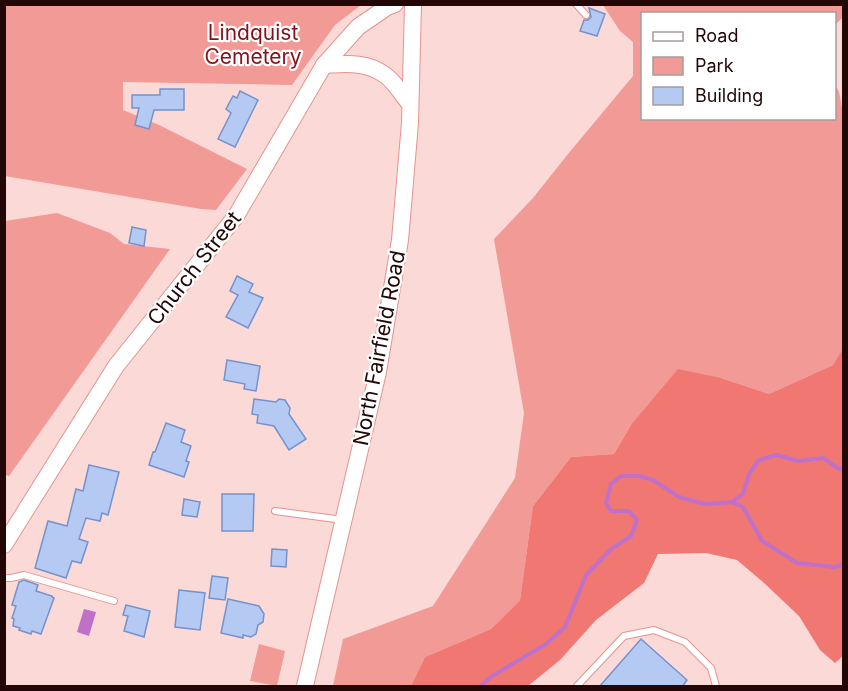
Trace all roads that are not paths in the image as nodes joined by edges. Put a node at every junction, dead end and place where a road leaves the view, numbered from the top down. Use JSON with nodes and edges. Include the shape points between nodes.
{"nodes":[{"id":1,"x":395,"y":4,"type":"edge"},
{"id":2,"x":413,"y":4,"type":"edge"},
{"id":3,"x":576,"y":4,"type":"edge"},
{"id":4,"x":586,"y":15,"type":"dead end"},
{"id":5,"x":324,"y":65,"type":"junction"},
{"id":6,"x":410,"y":104,"type":"junction"},
{"id":7,"x":275,"y":511,"type":"dead end"},
{"id":8,"x":344,"y":520,"type":"junction"},
{"id":9,"x":4,"y":545,"type":"edge"},
{"id":10,"x":4,"y":578,"type":"edge"},
{"id":11,"x":114,"y":601,"type":"dead end"},
{"id":12,"x":305,"y":686,"type":"edge"},
{"id":13,"x":577,"y":687,"type":"edge"},
{"id":14,"x":716,"y":687,"type":"edge"}],
"edges":[{"from":1,"to":5,"type":"main road","name":"Church Street","via":[[358,27]]},
{"from":2,"to":6,"type":"main road","name":"North Fairfield Road"},
{"from":3,"to":4,"type":"lane"},
{"from":5,"to":6,"type":"main road","via":[[364,65],[387,76]]},
{"from":5,"to":9,"type":"main road","name":"Church Street","via":[[236,216],[117,366]]},
{"from":6,"to":8,"type":"main road","name":"North Fairfield Road","via":[[400,240],[378,372]]},
{"from":7,"to":8,"type":"lane"},
{"from":8,"to":12,"type":"main road","name":"North Fairfield Road"},
{"from":10,"to":11,"type":"lane","via":[[24,575]]},
{"from":13,"to":14,"type":"lane","via":[[624,636],[654,630],[685,642],[711,668]]}]}
